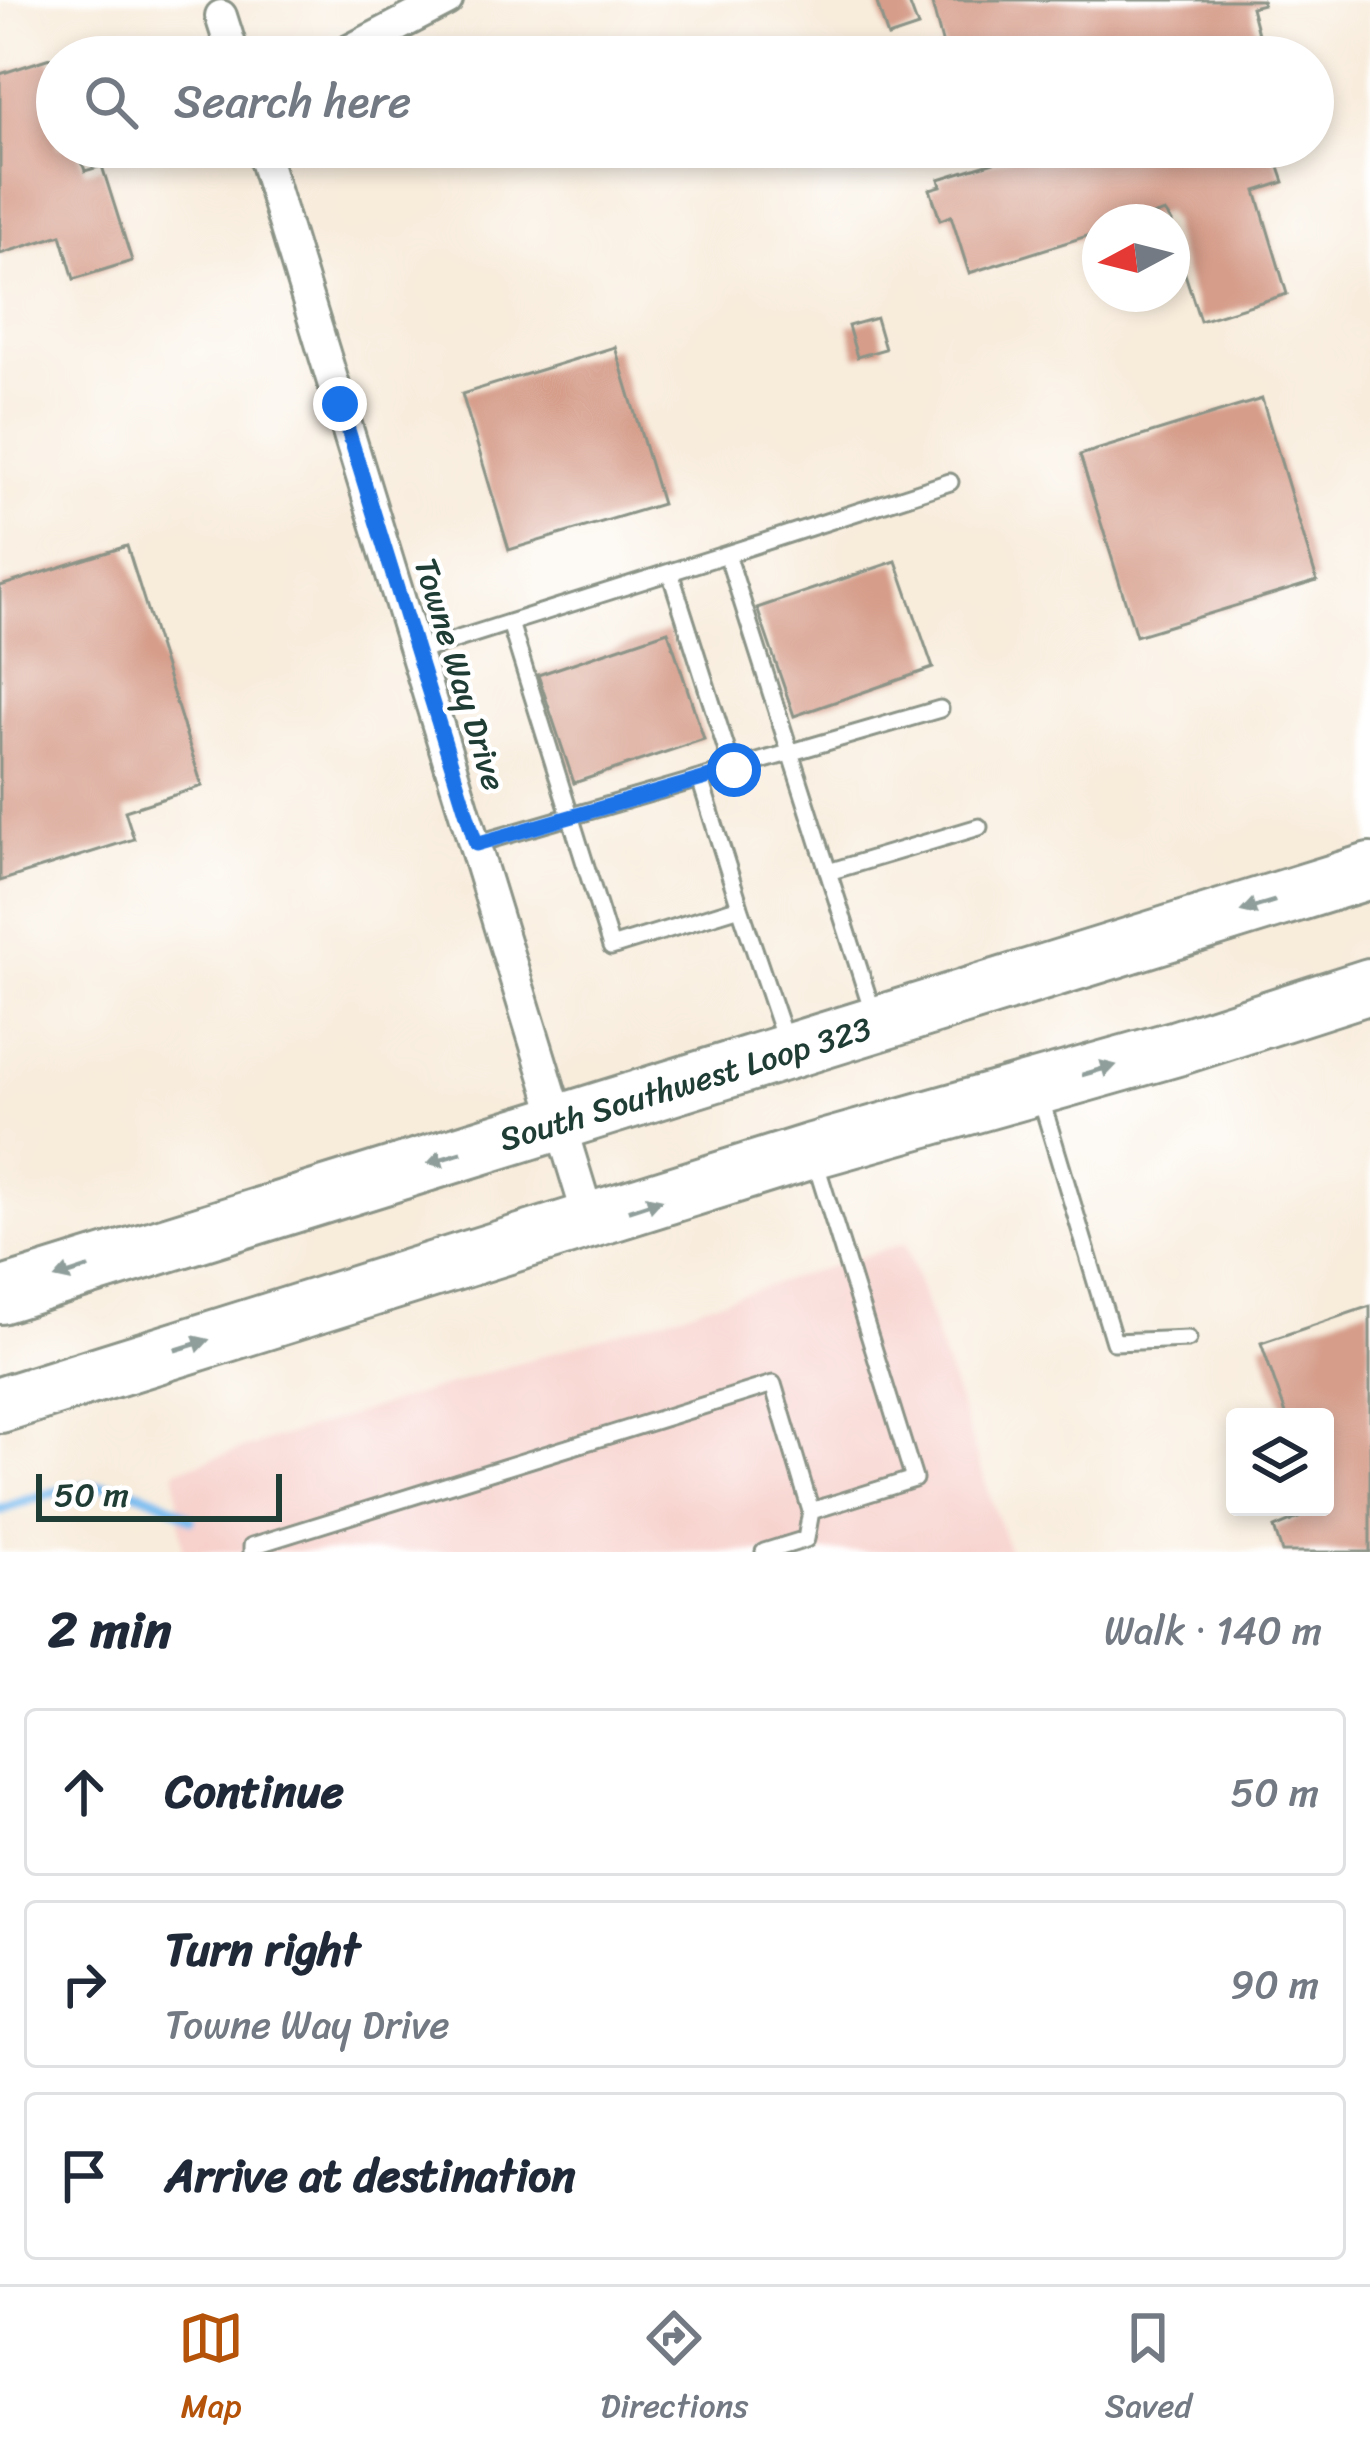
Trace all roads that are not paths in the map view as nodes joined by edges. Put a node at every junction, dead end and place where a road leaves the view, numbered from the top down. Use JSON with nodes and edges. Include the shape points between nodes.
{"nodes":[{"id":1,"x":447,"y":0,"type":"edge"},
{"id":2,"x":221,"y":16,"type":"dead end"},
{"id":3,"x":227,"y":36,"type":"edge"},
{"id":4,"x":378,"y":36,"type":"edge"},
{"id":5,"x":267,"y":168,"type":"edge"},
{"id":6,"x":950,"y":482,"type":"dead end"},
{"id":7,"x":727,"y":554,"type":"junction"},
{"id":8,"x":670,"y":572,"type":"junction"},
{"id":9,"x":510,"y":623,"type":"junction"},
{"id":10,"x":417,"y":652,"type":"junction"},
{"id":11,"x":940,"y":709,"type":"dead end"},
{"id":12,"x":790,"y":754,"type":"junction"},
{"id":13,"x":734,"y":770,"type":"junction"},
{"id":14,"x":700,"y":779,"type":"junction"},
{"id":15,"x":571,"y":817,"type":"junction"},
{"id":16,"x":979,"y":827,"type":"dead end"},
{"id":17,"x":476,"y":844,"type":"junction"},
{"id":18,"x":1370,"y":871,"type":"edge"},
{"id":19,"x":828,"y":872,"type":"junction"},
{"id":20,"x":740,"y":907,"type":"junction"},
{"id":21,"x":1370,"y":986,"type":"edge"},
{"id":22,"x":1370,"y":1018,"type":"edge"},
{"id":23,"x":876,"y":1024,"type":"junction"},
{"id":24,"x":1177,"y":1048,"type":"junction"},
{"id":25,"x":788,"y":1052,"type":"junction"},
{"id":26,"x":1038,"y":1087,"type":"junction"},
{"id":27,"x":560,"y":1123,"type":"junction"},
{"id":28,"x":812,"y":1151,"type":"junction"},
{"id":29,"x":590,"y":1222,"type":"junction"},
{"id":30,"x":0,"y":1296,"type":"edge"},
{"id":31,"x":1188,"y":1339,"type":"dead end"},
{"id":32,"x":0,"y":1405,"type":"edge"},
{"id":33,"x":811,"y":1511,"type":"junction"},
{"id":34,"x":253,"y":1552,"type":"edge"},
{"id":35,"x":764,"y":1552,"type":"edge"}],
"edges":[{"from":1,"to":4,"type":"street"},
{"from":2,"to":3,"type":"street"},
{"from":5,"to":10,"type":"street","name":"Towne Way Drive"},
{"from":6,"to":7,"type":"lane"},
{"from":7,"to":8,"type":"lane"},
{"from":7,"to":12,"type":"lane"},
{"from":8,"to":9,"type":"lane"},
{"from":8,"to":13,"type":"lane"},
{"from":9,"to":10,"type":"lane"},
{"from":9,"to":15,"type":"lane"},
{"from":10,"to":17,"type":"street","name":"Towne Way Drive"},
{"from":11,"to":12,"type":"lane"},
{"from":12,"to":13,"type":"lane"},
{"from":12,"to":19,"type":"lane"},
{"from":13,"to":14,"type":"lane"},
{"from":14,"to":15,"type":"lane"},
{"from":14,"to":20,"type":"lane"},
{"from":15,"to":17,"type":"lane"},
{"from":15,"to":20,"type":"lane","via":[[611,947]]},
{"from":16,"to":19,"type":"lane"},
{"from":17,"to":27,"type":"street","name":"Towne Way Drive"},
{"from":18,"to":23,"type":"highway","name":"South Southwest Loop 323","one_way":true},
{"from":19,"to":23,"type":"lane"},
{"from":20,"to":25,"type":"lane"},
{"from":21,"to":24,"type":"highway"},
{"from":22,"to":24,"type":"highway"},
{"from":23,"to":25,"type":"highway","name":"South Southwest Loop 323"},
{"from":26,"to":24,"type":"highway","one_way":true},
{"from":25,"to":27,"type":"highway","name":"South Southwest Loop 323"},
{"from":26,"to":28,"type":"highway"},
{"from":26,"to":31,"type":"lane","via":[[1114,1342]]},
{"from":27,"to":29,"type":"street","name":"Towne Way Drive"},
{"from":27,"to":30,"type":"highway","name":"South Southwest Loop 323","one_way":true},
{"from":29,"to":28,"type":"highway","one_way":true},
{"from":28,"to":33,"type":"lane","via":[[914,1479]]},
{"from":32,"to":29,"type":"highway","one_way":true},
{"from":33,"to":34,"type":"lane","via":[[773,1384],[252,1546]]},
{"from":33,"to":35,"type":"lane","via":[[806,1539]]}]}
